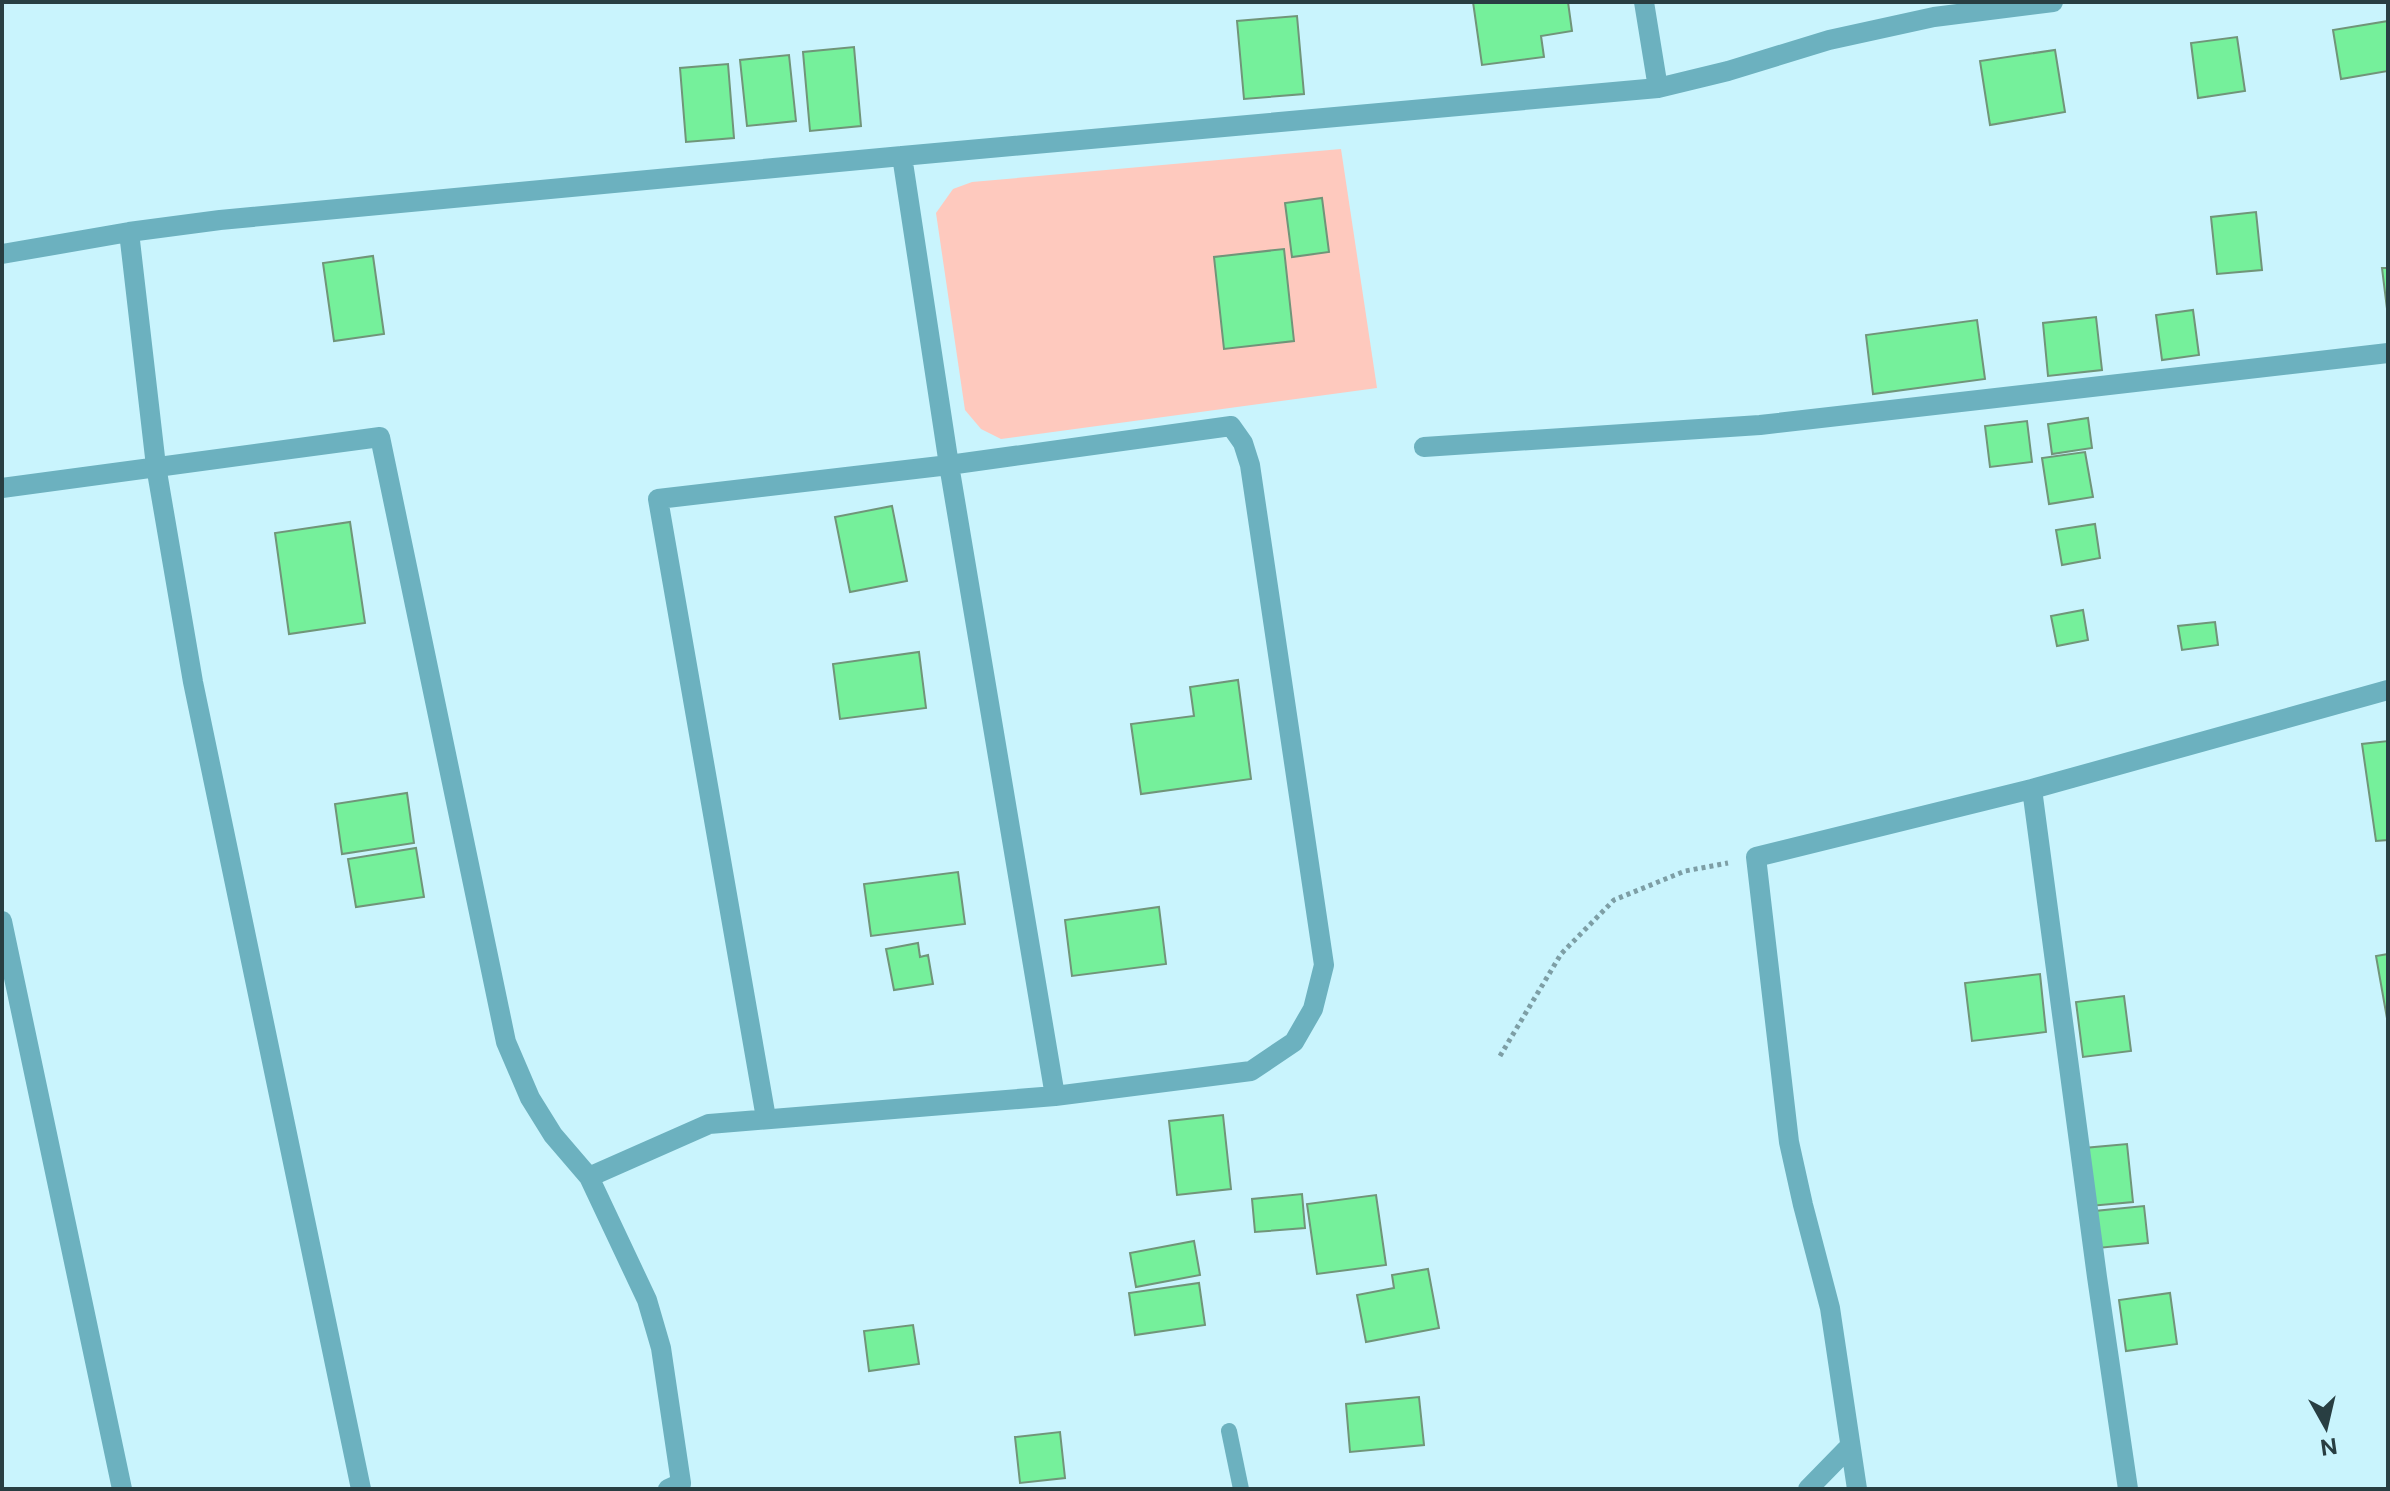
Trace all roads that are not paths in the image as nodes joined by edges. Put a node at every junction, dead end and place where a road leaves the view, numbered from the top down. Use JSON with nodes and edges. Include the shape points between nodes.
{"nodes":[{"id":1,"x":1644,"y":2,"type":"edge"},
{"id":2,"x":2053,"y":2,"type":"edge"},
{"id":3,"x":1658,"y":88,"type":"junction"},
{"id":4,"x":902,"y":156,"type":"junction"},
{"id":5,"x":129,"y":232,"type":"junction"},
{"id":6,"x":2,"y":254,"type":"edge"},
{"id":7,"x":2388,"y":353,"type":"edge"},
{"id":8,"x":1424,"y":447,"type":"dead end"},
{"id":9,"x":949,"y":465,"type":"junction"},
{"id":10,"x":156,"y":466,"type":"junction"},
{"id":11,"x":2,"y":488,"type":"edge"},
{"id":12,"x":2388,"y":690,"type":"edge"},
{"id":13,"x":2032,"y":789,"type":"junction"},
{"id":14,"x":2,"y":921,"type":"edge"},
{"id":15,"x":1055,"y":1096,"type":"junction"},
{"id":16,"x":766,"y":1118,"type":"junction"},
{"id":17,"x":589,"y":1177,"type":"junction"},
{"id":18,"x":1229,"y":1431,"type":"dead end"},
{"id":19,"x":1850,"y":1446,"type":"junction"},
{"id":20,"x":122,"y":1489,"type":"edge"},
{"id":21,"x":361,"y":1489,"type":"edge"},
{"id":22,"x":668,"y":1489,"type":"edge"},
{"id":23,"x":1241,"y":1489,"type":"edge"},
{"id":24,"x":1808,"y":1489,"type":"edge"},
{"id":25,"x":1857,"y":1489,"type":"edge"},
{"id":26,"x":2128,"y":1489,"type":"edge"}],
"edges":[{"from":1,"to":3,"type":"street"},
{"from":2,"to":3,"type":"street","via":[[1919,20]]},
{"from":3,"to":4,"type":"street"},
{"from":4,"to":5,"type":"street"},
{"from":4,"to":9,"type":"street"},
{"from":5,"to":6,"type":"street"},
{"from":5,"to":10,"type":"street"},
{"from":7,"to":8,"type":"street","via":[[1760,425]]},
{"from":9,"to":15,"type":"street"},
{"from":9,"to":15,"type":"street","via":[[1231,426],[1250,465],[1324,965],[1313,1009],[1294,1042],[1251,1071]]},
{"from":9,"to":16,"type":"street","via":[[658,499]]},
{"from":10,"to":11,"type":"street"},
{"from":10,"to":17,"type":"street","via":[[380,437],[506,1042],[530,1098]]},
{"from":10,"to":21,"type":"street","via":[[193,682]]},
{"from":12,"to":13,"type":"street"},
{"from":13,"to":19,"type":"street","via":[[1756,857],[1789,1142],[1830,1308]]},
{"from":13,"to":26,"type":"street"},
{"from":14,"to":20,"type":"street"},
{"from":15,"to":16,"type":"street"},
{"from":16,"to":17,"type":"street","via":[[709,1124]]},
{"from":17,"to":22,"type":"street","via":[[647,1300],[661,1348],[681,1483]]},
{"from":18,"to":23,"type":"lane"},
{"from":19,"to":24,"type":"street"},
{"from":19,"to":25,"type":"street"}]}
